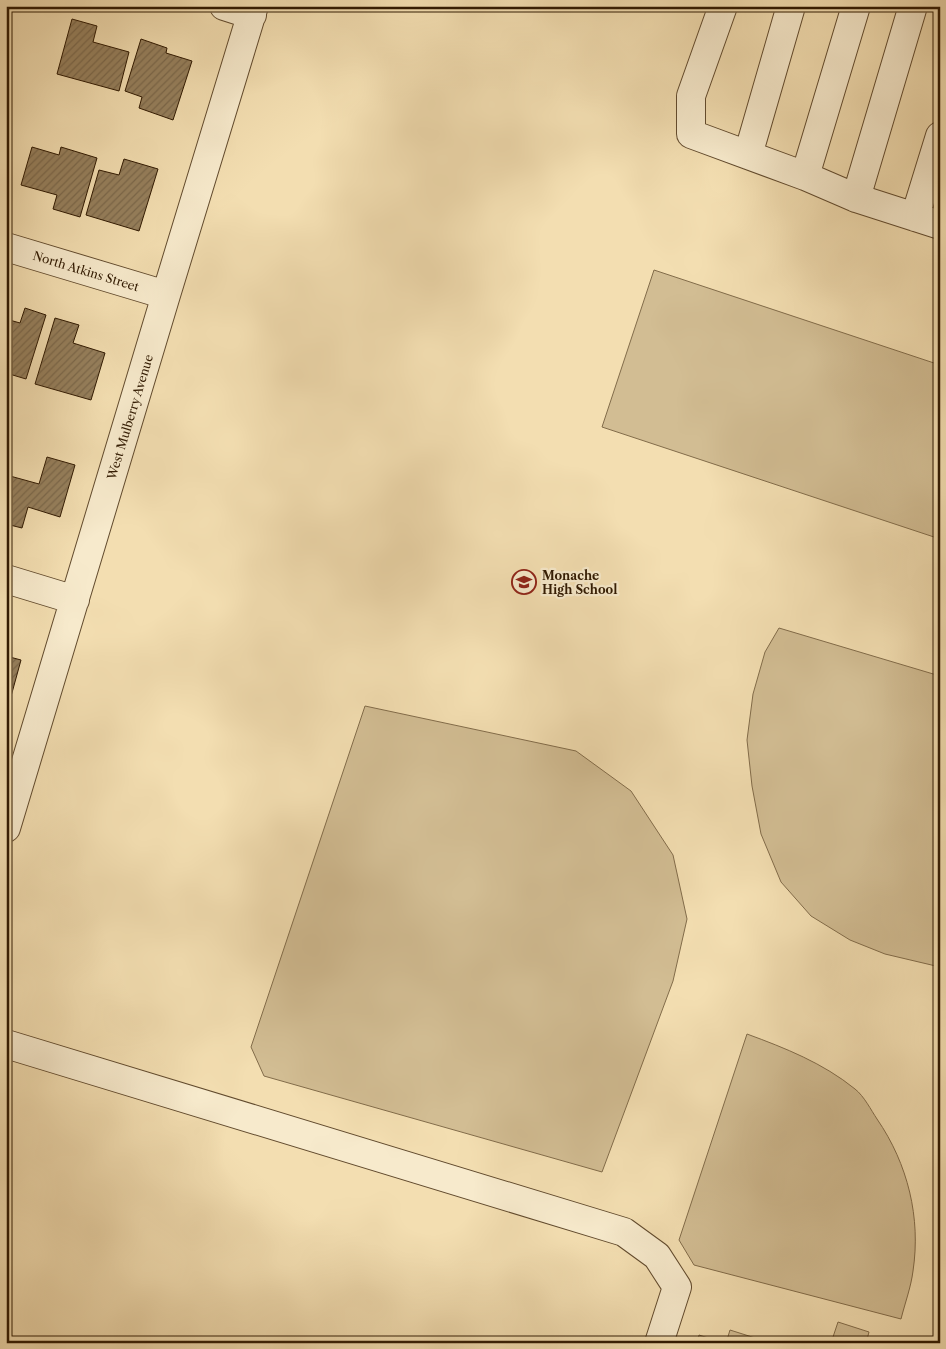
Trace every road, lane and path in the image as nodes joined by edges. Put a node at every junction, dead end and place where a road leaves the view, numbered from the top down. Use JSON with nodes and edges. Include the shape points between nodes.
{"nodes":[{"id":1,"x":224,"y":6,"type":"edge"},
{"id":2,"x":723,"y":6,"type":"edge"},
{"id":3,"x":791,"y":6,"type":"edge"},
{"id":4,"x":856,"y":6,"type":"edge"},
{"id":5,"x":912,"y":6,"type":"edge"},
{"id":6,"x":253,"y":11,"type":"edge"},
{"id":7,"x":940,"y":136,"type":"edge"},
{"id":8,"x":748,"y":155,"type":"junction"},
{"id":9,"x":805,"y":176,"type":"junction"},
{"id":10,"x":856,"y":198,"type":"junction"},
{"id":11,"x":927,"y":221,"type":"edge"},
{"id":12,"x":6,"y":247,"type":"edge"},
{"id":13,"x":166,"y":295,"type":"junction"},
{"id":14,"x":6,"y":579,"type":"edge"},
{"id":15,"x":75,"y":600,"type":"junction"},
{"id":16,"x":6,"y":828,"type":"edge"},
{"id":17,"x":6,"y":1044,"type":"edge"},
{"id":18,"x":659,"y":1343,"type":"edge"}],
"edges":[{"from":1,"to":6,"type":"street"},
{"from":2,"to":8,"type":"street","via":[[691,96],[690,134]]},
{"from":3,"to":8,"type":"street"},
{"from":4,"to":9,"type":"street"},
{"from":5,"to":10,"type":"street"},
{"from":6,"to":13,"type":"street","name":"West Mulberry Avenue"},
{"from":7,"to":11,"type":"street"},
{"from":8,"to":9,"type":"street"},
{"from":9,"to":10,"type":"street"},
{"from":10,"to":11,"type":"street"},
{"from":12,"to":13,"type":"street","name":"North Atkins Street"},
{"from":13,"to":15,"type":"street","name":"West Mulberry Avenue"},
{"from":14,"to":15,"type":"street"},
{"from":15,"to":16,"type":"street","name":"West Mulberry Avenue"},
{"from":17,"to":18,"type":"street","via":[[624,1232],[657,1256],[677,1287]]}]}
